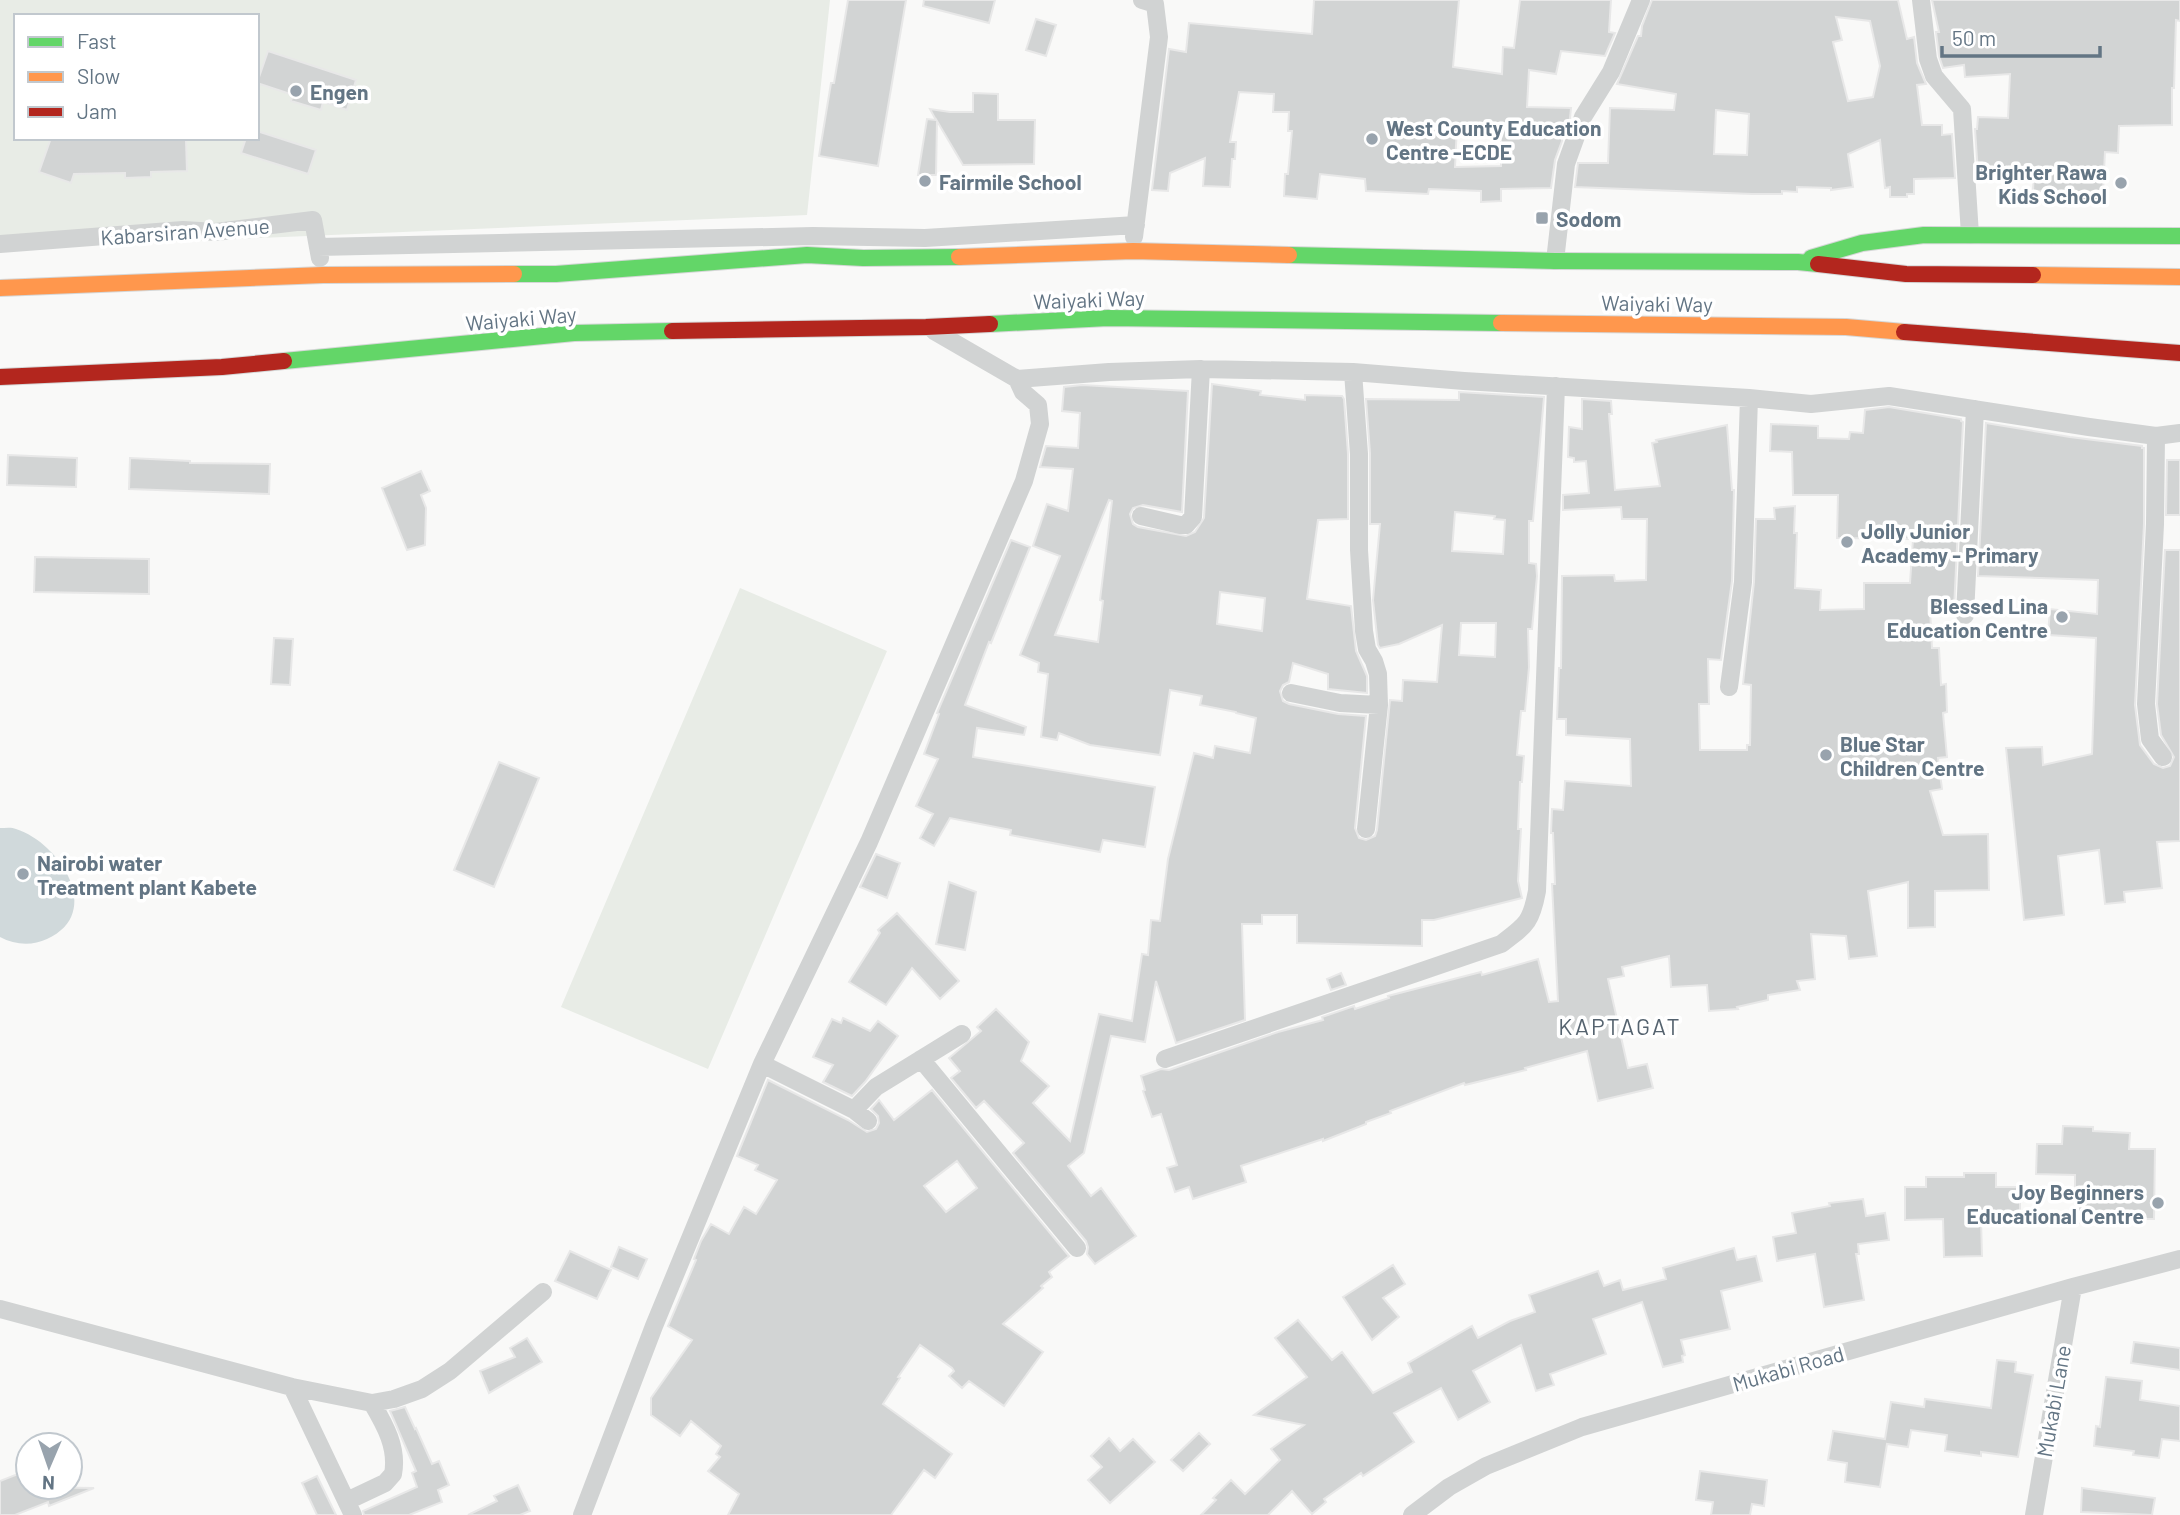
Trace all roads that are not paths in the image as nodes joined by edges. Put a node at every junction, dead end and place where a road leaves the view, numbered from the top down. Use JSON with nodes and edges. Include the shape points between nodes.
{"nodes":[{"id":1,"x":1142,"y":0,"type":"edge"},
{"id":2,"x":1641,"y":0,"type":"edge"},
{"id":3,"x":1920,"y":0,"type":"edge"},
{"id":4,"x":1136,"y":225,"type":"junction"},
{"id":5,"x":1970,"y":235,"type":"junction"},
{"id":6,"x":2180,"y":236,"type":"edge"},
{"id":7,"x":0,"y":244,"type":"edge"},
{"id":8,"x":317,"y":247,"type":"junction"},
{"id":9,"x":1133,"y":251,"type":"junction"},
{"id":10,"x":1555,"y":261,"type":"junction"},
{"id":11,"x":1798,"y":262,"type":"junction"},
{"id":12,"x":323,"y":275,"type":"junction"},
{"id":13,"x":2180,"y":277,"type":"edge"},
{"id":14,"x":0,"y":288,"type":"edge"},
{"id":15,"x":926,"y":327,"type":"junction"},
{"id":16,"x":2180,"y":353,"type":"edge"},
{"id":17,"x":1200,"y":369,"type":"junction"},
{"id":18,"x":1353,"y":372,"type":"junction"},
{"id":19,"x":0,"y":377,"type":"edge"},
{"id":20,"x":1017,"y":379,"type":"junction"},
{"id":21,"x":1556,"y":386,"type":"junction"},
{"id":22,"x":1749,"y":398,"type":"junction"},
{"id":23,"x":1975,"y":409,"type":"junction"},
{"id":24,"x":2180,"y":433,"type":"edge"},
{"id":25,"x":2156,"y":436,"type":"junction"},
{"id":26,"x":1141,"y":516,"type":"dead end"},
{"id":27,"x":1965,"y":615,"type":"dead end"},
{"id":28,"x":1729,"y":687,"type":"dead end"},
{"id":29,"x":1292,"y":693,"type":"dead end"},
{"id":30,"x":1379,"y":705,"type":"junction"},
{"id":31,"x":2163,"y":757,"type":"dead end"},
{"id":32,"x":1366,"y":829,"type":"dead end"},
{"id":33,"x":962,"y":1034,"type":"dead end"},
{"id":34,"x":920,"y":1059,"type":"junction"},
{"id":35,"x":1165,"y":1059,"type":"dead end"},
{"id":36,"x":762,"y":1064,"type":"junction"},
{"id":37,"x":1077,"y":1248,"type":"dead end"},
{"id":38,"x":2180,"y":1259,"type":"edge"},
{"id":39,"x":2073,"y":1287,"type":"junction"},
{"id":40,"x":543,"y":1292,"type":"dead end"},
{"id":41,"x":0,"y":1309,"type":"edge"},
{"id":42,"x":292,"y":1387,"type":"junction"},
{"id":43,"x":372,"y":1403,"type":"junction"},
{"id":44,"x":350,"y":1508,"type":"edge"},
{"id":45,"x":582,"y":1515,"type":"edge"},
{"id":46,"x":1412,"y":1515,"type":"edge"},
{"id":47,"x":2034,"y":1515,"type":"edge"}],
"edges":[{"from":1,"to":4,"type":"street","via":[[1155,4],[1159,37]]},
{"from":2,"to":10,"type":"street","via":[[1611,72],[1583,117],[1566,164]]},
{"from":3,"to":5,"type":"street","via":[[1934,76],[1962,109]]},
{"from":4,"to":8,"type":"street","via":[[925,238],[799,236]]},
{"from":4,"to":9,"type":"street"},
{"from":5,"to":6,"type":"highway","name":"Waiyaki Way"},
{"from":5,"to":11,"type":"highway","name":"Waiyaki Way","via":[[1888,238]]},
{"from":7,"to":8,"type":"street","name":"Kabarsiran Avenue","via":[[183,230],[216,232],[313,220]]},
{"from":8,"to":12,"type":"street","name":"Kabarsiran Avenue"},
{"from":9,"to":10,"type":"highway","name":"Waiyaki Way"},
{"from":9,"to":12,"type":"highway","name":"Waiyaki Way","via":[[932,258],[807,255],[556,274]]},
{"from":10,"to":11,"type":"highway","name":"Waiyaki Way"},
{"from":11,"to":13,"type":"highway","name":"Waiyaki Way","via":[[1906,274]]},
{"from":12,"to":14,"type":"highway","name":"Waiyaki Way"},
{"from":15,"to":16,"type":"highway","name":"Waiyaki Way","via":[[1108,317],[1832,327]]},
{"from":15,"to":19,"type":"highway","name":"Waiyaki Way","via":[[574,333],[222,367]]},
{"from":15,"to":20,"type":"street"},
{"from":17,"to":18,"type":"street"},
{"from":17,"to":20,"type":"street"},
{"from":17,"to":26,"type":"street","via":[[1193,517],[1180,525]]},
{"from":18,"to":21,"type":"street"},
{"from":18,"to":30,"type":"street","via":[[1364,631],[1378,674]]},
{"from":20,"to":36,"type":"street","via":[[1023,392],[1038,405],[1040,424],[1024,481],[869,842]]},
{"from":21,"to":22,"type":"street"},
{"from":21,"to":35,"type":"street","via":[[1537,891],[1532,914],[1501,944]]},
{"from":22,"to":23,"type":"street","via":[[1811,404],[1888,396]]},
{"from":22,"to":28,"type":"street","via":[[1743,582]]},
{"from":23,"to":25,"type":"street"},
{"from":23,"to":27,"type":"street"},
{"from":24,"to":25,"type":"street"},
{"from":25,"to":31,"type":"street","via":[[2146,704],[2150,739]]},
{"from":29,"to":30,"type":"street","via":[[1340,704]]},
{"from":30,"to":32,"type":"street"},
{"from":33,"to":34,"type":"street"},
{"from":34,"to":36,"type":"street","via":[[876,1087],[862,1116]]},
{"from":34,"to":37,"type":"street"},
{"from":36,"to":45,"type":"street"},
{"from":38,"to":39,"type":"street","name":"Mukabi Road"},
{"from":39,"to":46,"type":"street","name":"Mukabi Road","via":[[1582,1427],[1486,1466]]},
{"from":39,"to":47,"type":"street","name":"Mukabi Lane"},
{"from":40,"to":43,"type":"street","via":[[450,1371],[422,1389]]},
{"from":41,"to":42,"type":"street"},
{"from":42,"to":43,"type":"street"},
{"from":42,"to":44,"type":"street"},
{"from":43,"to":44,"type":"street","via":[[389,1436],[393,1475]]}]}
